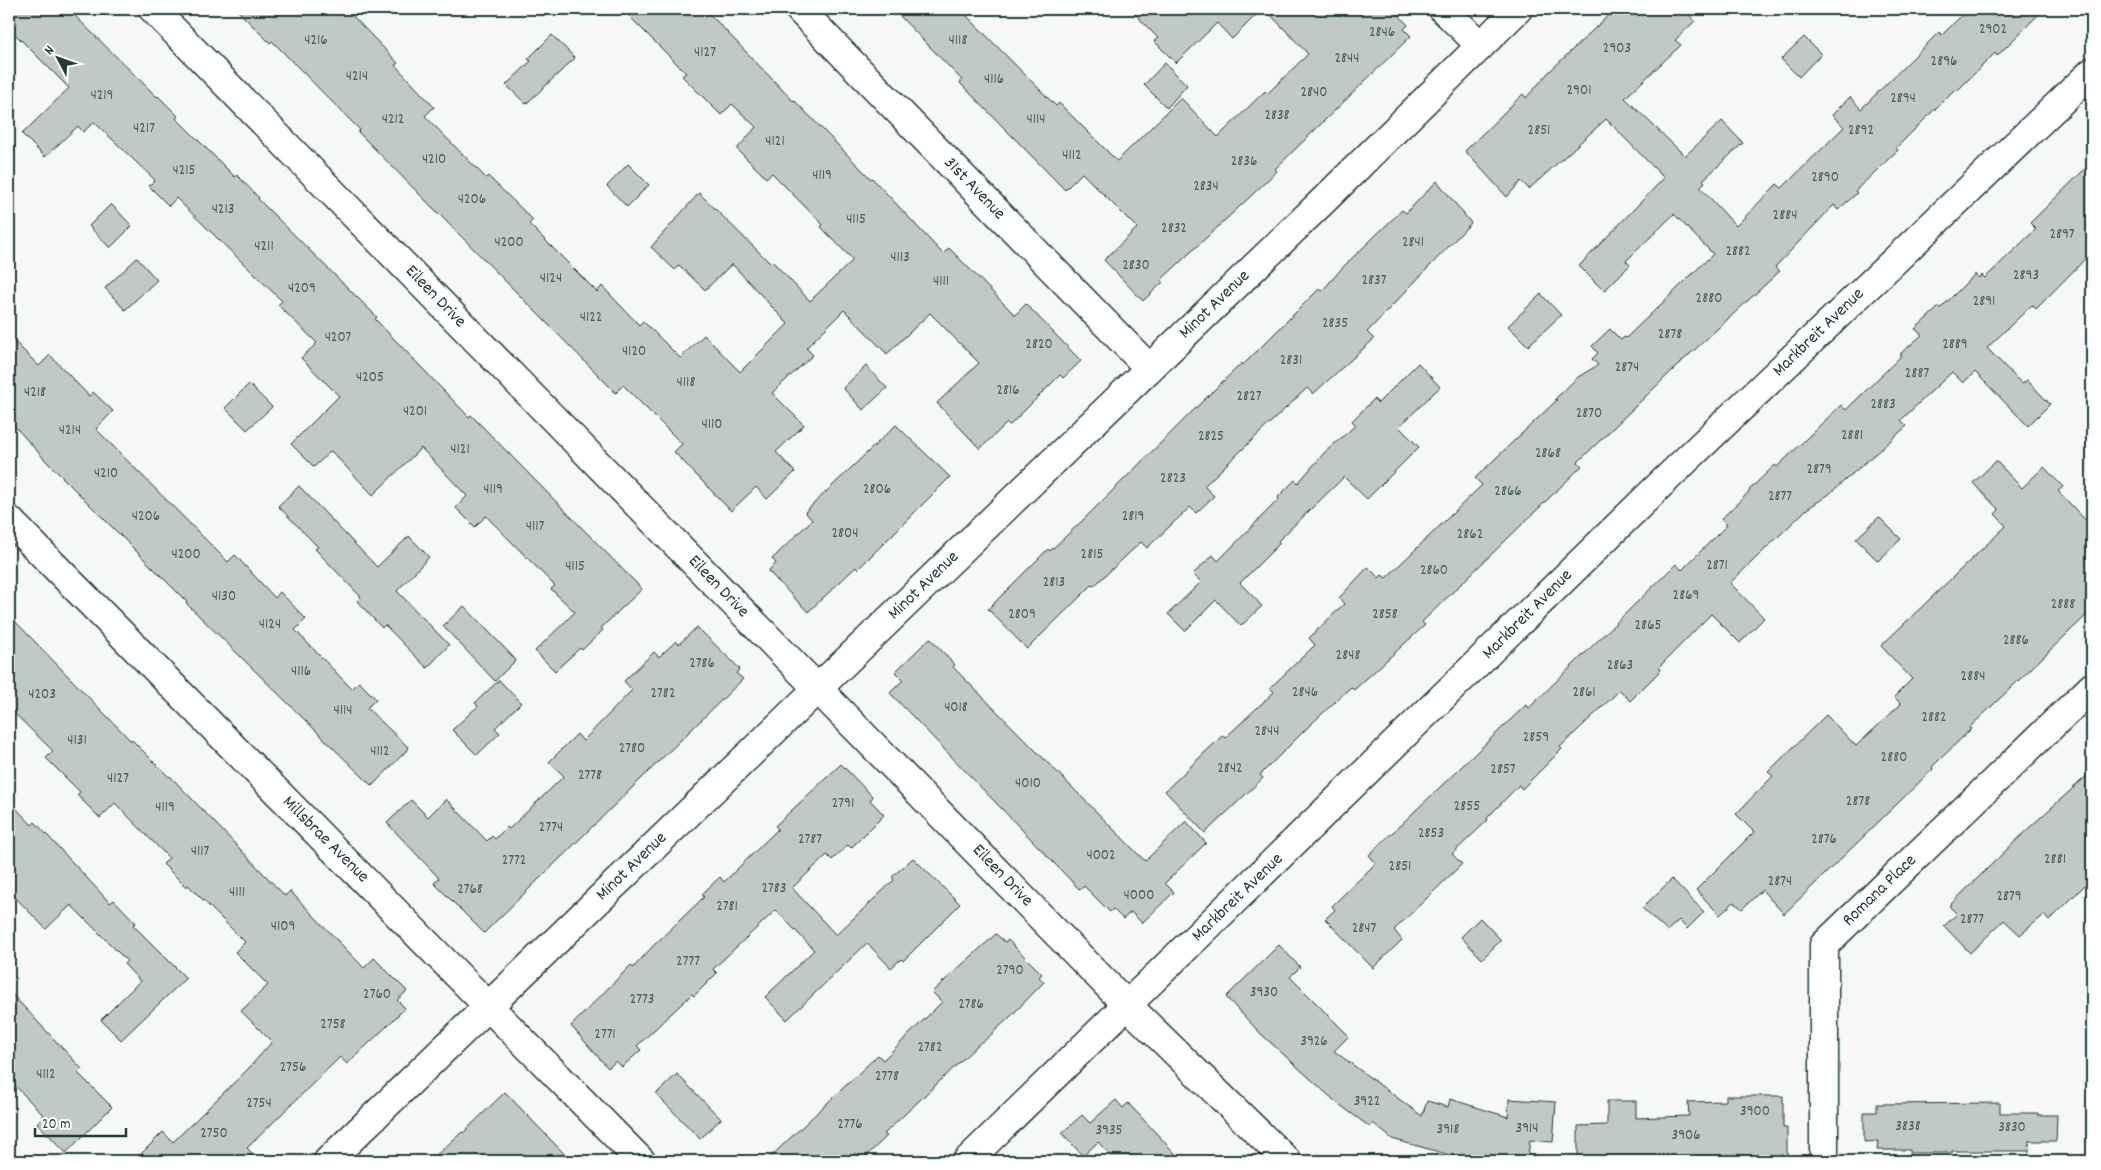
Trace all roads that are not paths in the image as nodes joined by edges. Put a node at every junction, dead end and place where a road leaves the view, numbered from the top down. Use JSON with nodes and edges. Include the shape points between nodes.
{"nodes":[{"id":1,"x":153,"y":9,"type":"edge"},
{"id":2,"x":800,"y":9,"type":"edge"},
{"id":3,"x":1444,"y":9,"type":"edge"},
{"id":4,"x":1518,"y":9,"type":"edge"},
{"id":5,"x":1480,"y":46,"type":"junction"},
{"id":6,"x":2092,"y":72,"type":"edge"},
{"id":7,"x":1149,"y":368,"type":"junction"},
{"id":8,"x":9,"y":520,"type":"edge"},
{"id":9,"x":2092,"y":687,"type":"edge"},
{"id":10,"x":818,"y":689,"type":"junction"},
{"id":11,"x":1127,"y":1005,"type":"junction"},
{"id":12,"x":488,"y":1006,"type":"junction"},
{"id":13,"x":328,"y":1161,"type":"edge"},
{"id":14,"x":641,"y":1161,"type":"edge"},
{"id":15,"x":967,"y":1161,"type":"edge"},
{"id":16,"x":1288,"y":1161,"type":"edge"},
{"id":17,"x":1824,"y":1161,"type":"edge"}],
"edges":[{"from":1,"to":10,"type":"street","name":"Eileen Drive"},
{"from":2,"to":7,"type":"street","name":"31st Avenue"},
{"from":3,"to":5,"type":"street"},
{"from":4,"to":5,"type":"street","name":"Minot Avenue"},
{"from":5,"to":7,"type":"street","name":"Minot Avenue"},
{"from":6,"to":11,"type":"street","name":"Markbreit Avenue","via":[[1662,483]]},
{"from":7,"to":10,"type":"street","name":"Minot Avenue"},
{"from":8,"to":12,"type":"street","name":"Millsbrae Avenue"},
{"from":9,"to":17,"type":"street","name":"Romana Place","via":[[1824,945]]},
{"from":10,"to":11,"type":"street","name":"Eileen Drive"},
{"from":10,"to":12,"type":"street","name":"Minot Avenue"},
{"from":11,"to":15,"type":"street","name":"Markbreit Avenue"},
{"from":11,"to":16,"type":"street","name":"Eileen Drive"},
{"from":12,"to":13,"type":"street","name":"Minot Avenue"},
{"from":12,"to":14,"type":"street","name":"Millsbrae Avenue"}]}
